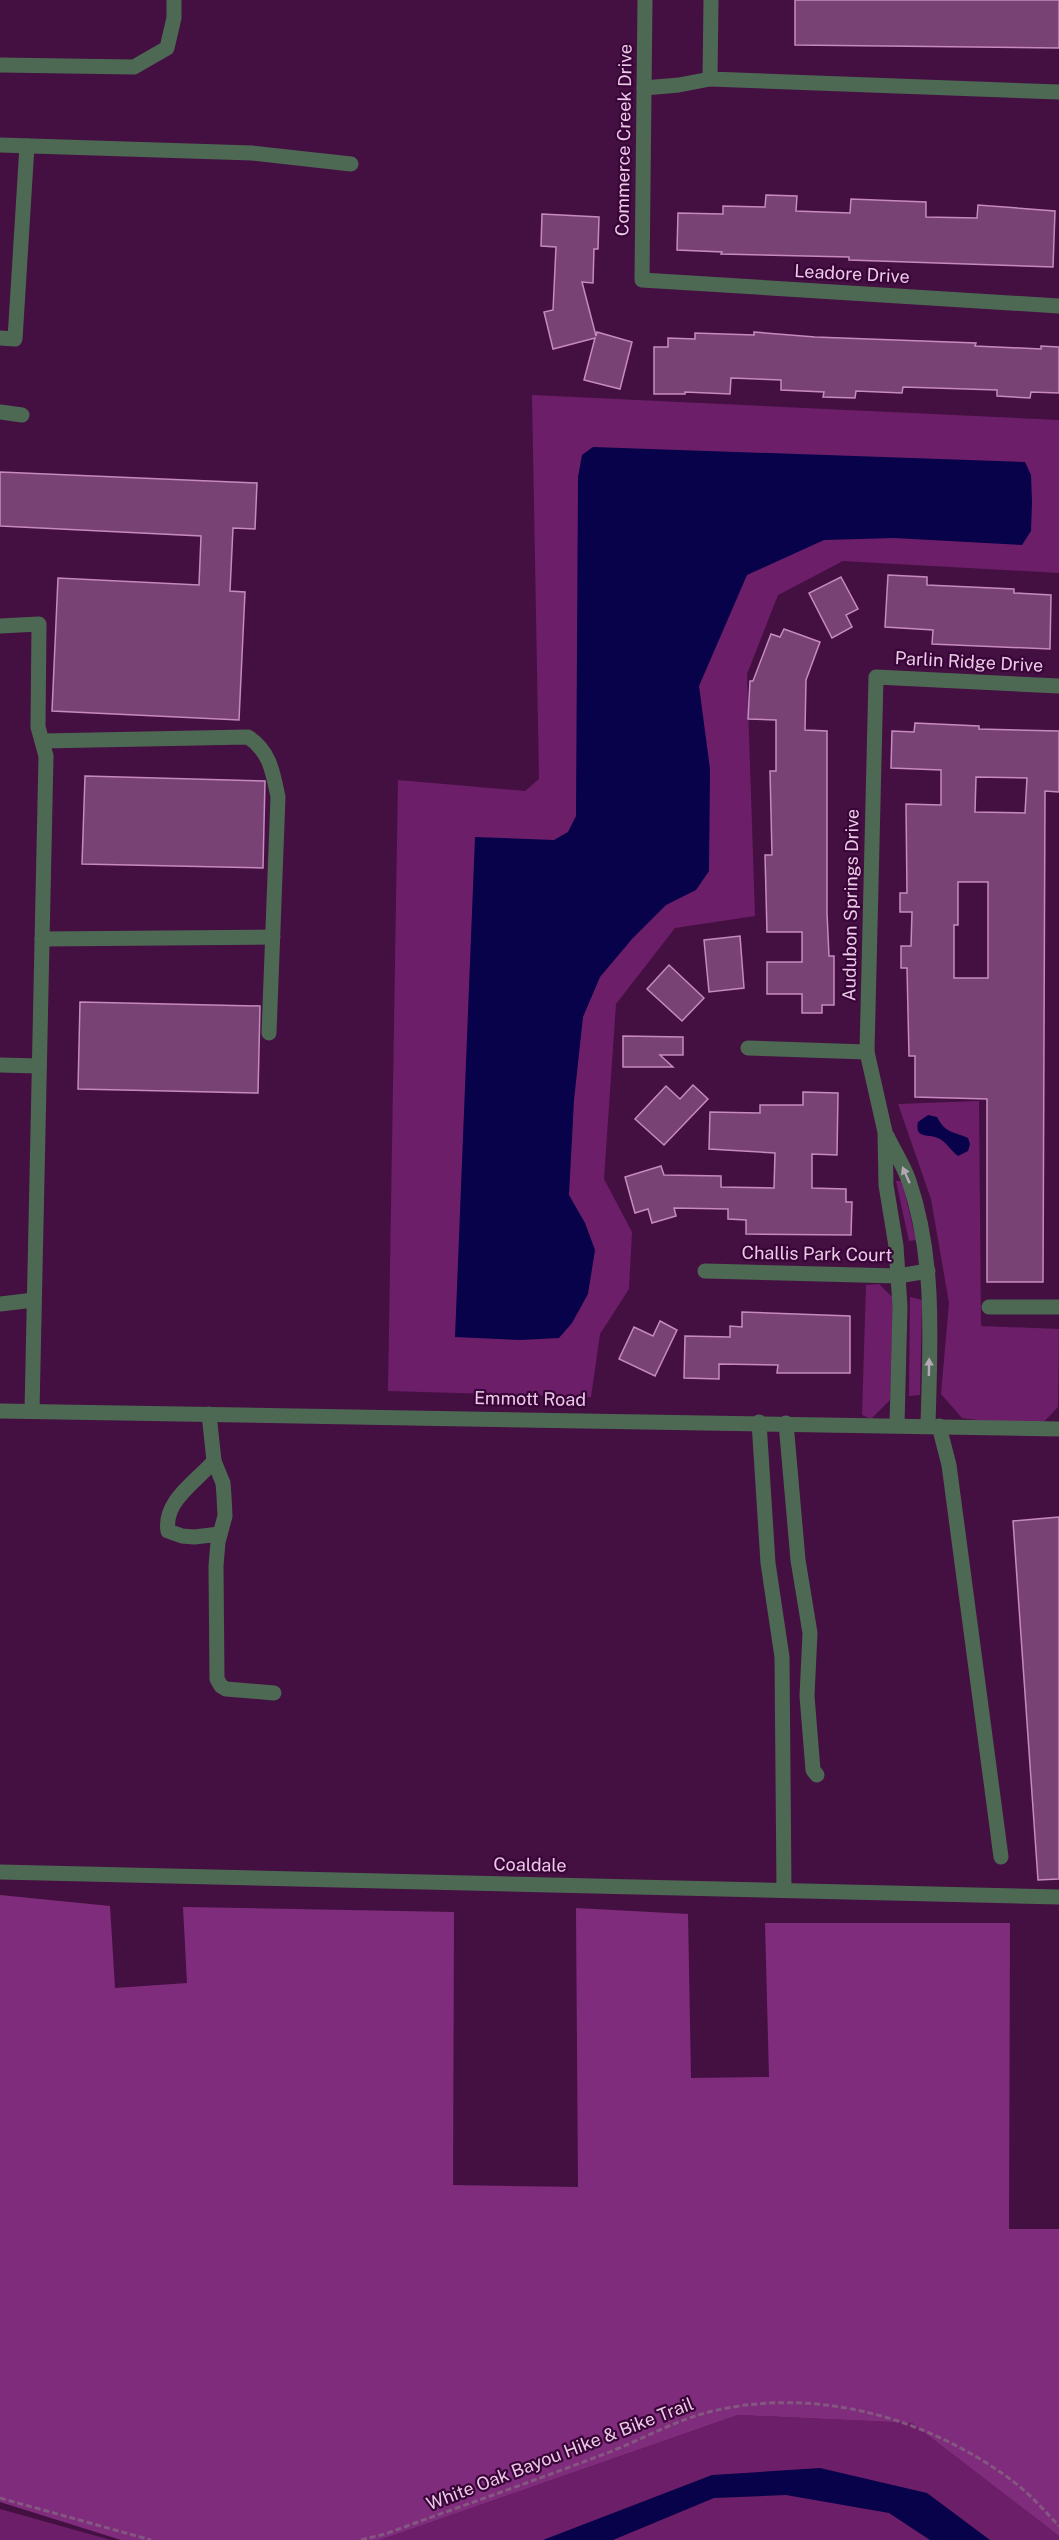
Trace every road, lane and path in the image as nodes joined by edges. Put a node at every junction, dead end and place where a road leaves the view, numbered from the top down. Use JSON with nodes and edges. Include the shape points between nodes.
{"nodes":[{"id":1,"x":174,"y":0,"type":"edge"},
{"id":2,"x":645,"y":0,"type":"edge"},
{"id":3,"x":711,"y":0,"type":"edge"},
{"id":4,"x":0,"y":65,"type":"edge"},
{"id":5,"x":710,"y":79,"type":"junction"},
{"id":6,"x":644,"y":88,"type":"junction"},
{"id":7,"x":1059,"y":92,"type":"edge"},
{"id":8,"x":0,"y":145,"type":"edge"},
{"id":9,"x":27,"y":146,"type":"junction"},
{"id":10,"x":351,"y":164,"type":"dead end"},
{"id":11,"x":642,"y":280,"type":"joint"},
{"id":12,"x":1059,"y":306,"type":"edge"},
{"id":13,"x":0,"y":338,"type":"edge"},
{"id":14,"x":0,"y":412,"type":"edge"},
{"id":15,"x":22,"y":415,"type":"dead end"},
{"id":16,"x":0,"y":626,"type":"edge"},
{"id":17,"x":876,"y":677,"type":"joint"},
{"id":18,"x":1059,"y":687,"type":"edge"},
{"id":19,"x":42,"y":741,"type":"junction"},
{"id":20,"x":273,"y":937,"type":"junction"},
{"id":21,"x":42,"y":939,"type":"junction"},
{"id":22,"x":269,"y":1033,"type":"dead end"},
{"id":23,"x":748,"y":1048,"type":"dead end"},
{"id":24,"x":867,"y":1052,"type":"junction"},
{"id":25,"x":0,"y":1065,"type":"edge"},
{"id":26,"x":39,"y":1066,"type":"junction"},
{"id":27,"x":885,"y":1132,"type":"junction"},
{"id":28,"x":705,"y":1270,"type":"dead end"},
{"id":29,"x":928,"y":1271,"type":"junction"},
{"id":30,"x":898,"y":1276,"type":"junction"},
{"id":31,"x":34,"y":1300,"type":"junction"},
{"id":32,"x":0,"y":1304,"type":"edge"},
{"id":33,"x":989,"y":1307,"type":"dead end"},
{"id":34,"x":1059,"y":1307,"type":"edge"},
{"id":35,"x":0,"y":1411,"type":"edge"},
{"id":36,"x":32,"y":1411,"type":"junction"},
{"id":37,"x":208,"y":1414,"type":"junction"},
{"id":38,"x":759,"y":1422,"type":"junction"},
{"id":39,"x":786,"y":1423,"type":"junction"},
{"id":40,"x":897,"y":1425,"type":"junction"},
{"id":41,"x":934,"y":1426,"type":"junction"},
{"id":42,"x":1059,"y":1429,"type":"edge"},
{"id":43,"x":214,"y":1461,"type":"junction"},
{"id":44,"x":220,"y":1534,"type":"junction"},
{"id":45,"x":274,"y":1693,"type":"dead end"},
{"id":46,"x":817,"y":1775,"type":"dead end"},
{"id":47,"x":1001,"y":1857,"type":"dead end"},
{"id":48,"x":0,"y":1872,"type":"edge"},
{"id":49,"x":784,"y":1890,"type":"junction"},
{"id":50,"x":1059,"y":1897,"type":"edge"},
{"id":51,"x":0,"y":2498,"type":"edge"},
{"id":52,"x":1059,"y":2526,"type":"edge"},
{"id":53,"x":151,"y":2540,"type":"edge"},
{"id":54,"x":361,"y":2540,"type":"edge"}],
"edges":[{"from":1,"to":4,"type":"street","via":[[167,48],[134,67]]},
{"from":2,"to":6,"type":"street","name":"Commerce Creek Drive"},
{"from":3,"to":5,"type":"street"},
{"from":5,"to":6,"type":"street"},
{"from":5,"to":7,"type":"street"},
{"from":6,"to":11,"type":"street","name":"Commerce Creek Drive"},
{"from":8,"to":9,"type":"street"},
{"from":9,"to":10,"type":"street","via":[[252,153]]},
{"from":9,"to":13,"type":"street","via":[[15,339]]},
{"from":11,"to":12,"type":"street","name":"Leadore Drive"},
{"from":14,"to":15,"type":"street"},
{"from":16,"to":19,"type":"street","via":[[39,624],[38,726]]},
{"from":17,"to":18,"type":"street","name":"Parlin Ridge Drive"},
{"from":17,"to":24,"type":"street","name":"Audubon Springs Drive"},
{"from":19,"to":20,"type":"street","via":[[248,737],[258,744],[273,771],[278,797]]},
{"from":19,"to":21,"type":"street","via":[[46,756]]},
{"from":20,"to":21,"type":"street"},
{"from":20,"to":22,"type":"street"},
{"from":21,"to":26,"type":"street"},
{"from":23,"to":24,"type":"street"},
{"from":24,"to":27,"type":"street","name":"Audubon Springs Drive"},
{"from":25,"to":26,"type":"street"},
{"from":26,"to":31,"type":"street"},
{"from":29,"to":27,"type":"street","name":"Audubon Springs Drive","one_way":true,"via":[[909,1180]]},
{"from":27,"to":30,"type":"street","name":"Audubon Springs Drive","via":[[886,1185]]},
{"from":28,"to":30,"type":"street","name":"Challis Park Court"},
{"from":29,"to":30,"type":"street","name":"Challis Park Court"},
{"from":41,"to":29,"type":"street","name":"Audubon Springs Drive","one_way":true},
{"from":30,"to":40,"type":"street","name":"Audubon Springs Drive"},
{"from":31,"to":32,"type":"street"},
{"from":31,"to":36,"type":"street"},
{"from":33,"to":34,"type":"street"},
{"from":35,"to":36,"type":"street","name":"Emmott Road"},
{"from":36,"to":37,"type":"street","name":"Emmott Road"},
{"from":37,"to":38,"type":"street","name":"Emmott Road"},
{"from":37,"to":43,"type":"street"},
{"from":38,"to":39,"type":"street","name":"Emmott Road"},
{"from":38,"to":49,"type":"street","via":[[768,1563],[782,1657]]},
{"from":39,"to":40,"type":"street","name":"Emmott Road"},
{"from":39,"to":46,"type":"street","via":[[798,1560],[810,1633],[807,1696],[813,1770]]},
{"from":40,"to":41,"type":"street","name":"Emmott Road"},
{"from":41,"to":42,"type":"street","name":"Emmott Road"},
{"from":41,"to":47,"type":"street","name":"Audubon Springs Drive","via":[[949,1465]]},
{"from":43,"to":44,"type":"street","via":[[224,1490],[225,1516]]},
{"from":43,"to":44,"type":"street","via":[[187,1487],[166,1520],[168,1531],[182,1536]]},
{"from":44,"to":45,"type":"street","via":[[216,1566],[218,1679],[226,1689]]},
{"from":48,"to":49,"type":"street","name":"Coaldale"},
{"from":49,"to":50,"type":"street","name":"Coaldale"},
{"from":51,"to":53,"type":"path"},
{"from":52,"to":54,"type":"path","name":"White Oak Bayou Hike & Bike Trail","via":[[1011,2479],[966,2452],[897,2420],[821,2404],[775,2402],[709,2412],[674,2423],[603,2455]]}]}
